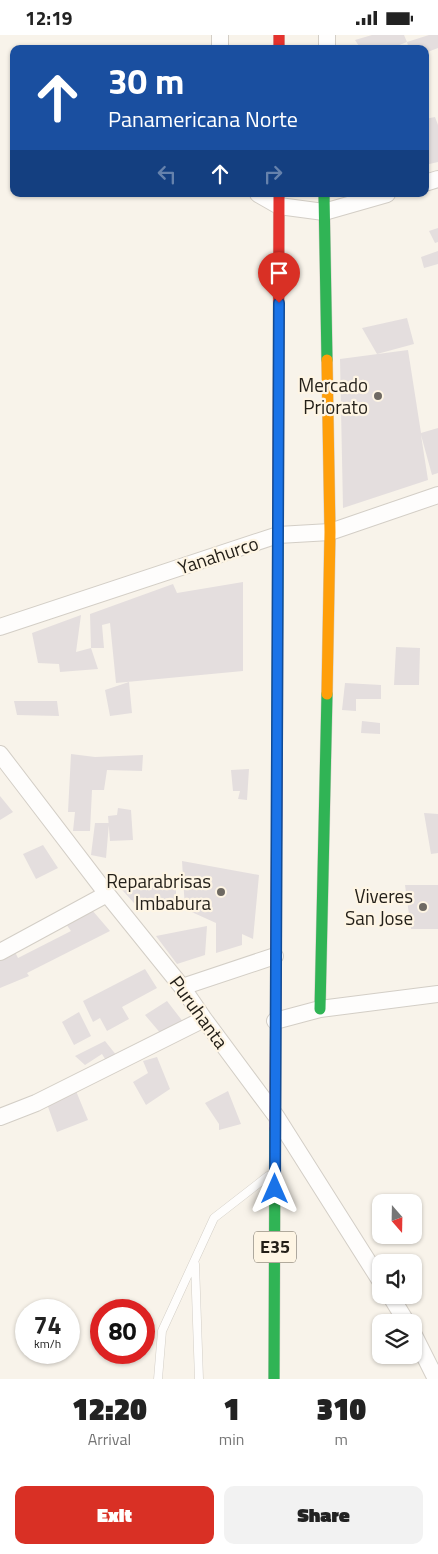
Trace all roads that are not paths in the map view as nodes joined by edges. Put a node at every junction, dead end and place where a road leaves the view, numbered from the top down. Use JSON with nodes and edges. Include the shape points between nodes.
{"nodes":[{"id":1,"x":324,"y":197,"type":"edge"},
{"id":2,"x":376,"y":197,"type":"edge"},
{"id":3,"x":279,"y":200,"type":"edge"},
{"id":4,"x":324,"y":212,"type":"junction"},
{"id":5,"x":438,"y":495,"type":"edge"},
{"id":6,"x":330,"y":532,"type":"junction"},
{"id":7,"x":278,"y":535,"type":"junction"},
{"id":8,"x":0,"y":627,"type":"edge"},
{"id":9,"x":0,"y":754,"type":"edge"},
{"id":10,"x":107,"y":894,"type":"junction"},
{"id":11,"x":0,"y":952,"type":"edge"},
{"id":12,"x":275,"y":956,"type":"junction"},
{"id":13,"x":182,"y":987,"type":"junction"},
{"id":14,"x":438,"y":994,"type":"edge"},
{"id":15,"x":320,"y":1009,"type":"junction"},
{"id":16,"x":204,"y":1019,"type":"junction"},
{"id":17,"x":275,"y":1021,"type":"junction"},
{"id":18,"x":276,"y":1116,"type":"junction"},
{"id":19,"x":0,"y":1117,"type":"edge"},
{"id":20,"x":275,"y":1171,"type":"junction"},
{"id":21,"x":194,"y":1261,"type":"junction"},
{"id":22,"x":372,"y":1267,"type":"edge"},
{"id":23,"x":422,"y":1351,"type":"edge"},
{"id":24,"x":158,"y":1379,"type":"edge"},
{"id":25,"x":198,"y":1379,"type":"edge"},
{"id":26,"x":274,"y":1379,"type":"edge"},
{"id":27,"x":436,"y":1379,"type":"edge"}],
"edges":[{"from":1,"to":4,"type":"main road"},
{"from":2,"to":4,"type":"street"},
{"from":3,"to":4,"type":"street"},
{"from":3,"to":7,"type":"main road","number":"E35"},
{"from":4,"to":6,"type":"main road"},
{"from":5,"to":6,"type":"street","name":"Yanahurco"},
{"from":6,"to":7,"type":"street","name":"Yanahurco"},
{"from":6,"to":15,"type":"main road"},
{"from":7,"to":8,"type":"street","name":"Yanahurco"},
{"from":7,"to":12,"type":"main road","number":"E35"},
{"from":9,"to":10,"type":"street","name":"Puruhanta"},
{"from":10,"to":11,"type":"street"},
{"from":10,"to":13,"type":"street","name":"Puruhanta"},
{"from":12,"to":13,"type":"street"},
{"from":12,"to":17,"type":"main road","number":"E35"},
{"from":13,"to":16,"type":"street","name":"Puruhanta"},
{"from":14,"to":15,"type":"street"},
{"from":15,"to":17,"type":"street"},
{"from":16,"to":18,"type":"street","name":"Puruhanta"},
{"from":16,"to":19,"type":"street","via":[[36,1103]]},
{"from":17,"to":18,"type":"main road","number":"E35"},
{"from":18,"to":20,"type":"main road","number":"E35"},
{"from":18,"to":22,"type":"street","name":"Puruhanta"},
{"from":20,"to":21,"type":"lane","via":[[214,1218]]},
{"from":20,"to":26,"type":"main road","number":"E35"},
{"from":21,"to":24,"type":"lane","via":[[162,1331]]},
{"from":21,"to":25,"type":"lane"},
{"from":23,"to":27,"type":"street"}]}
